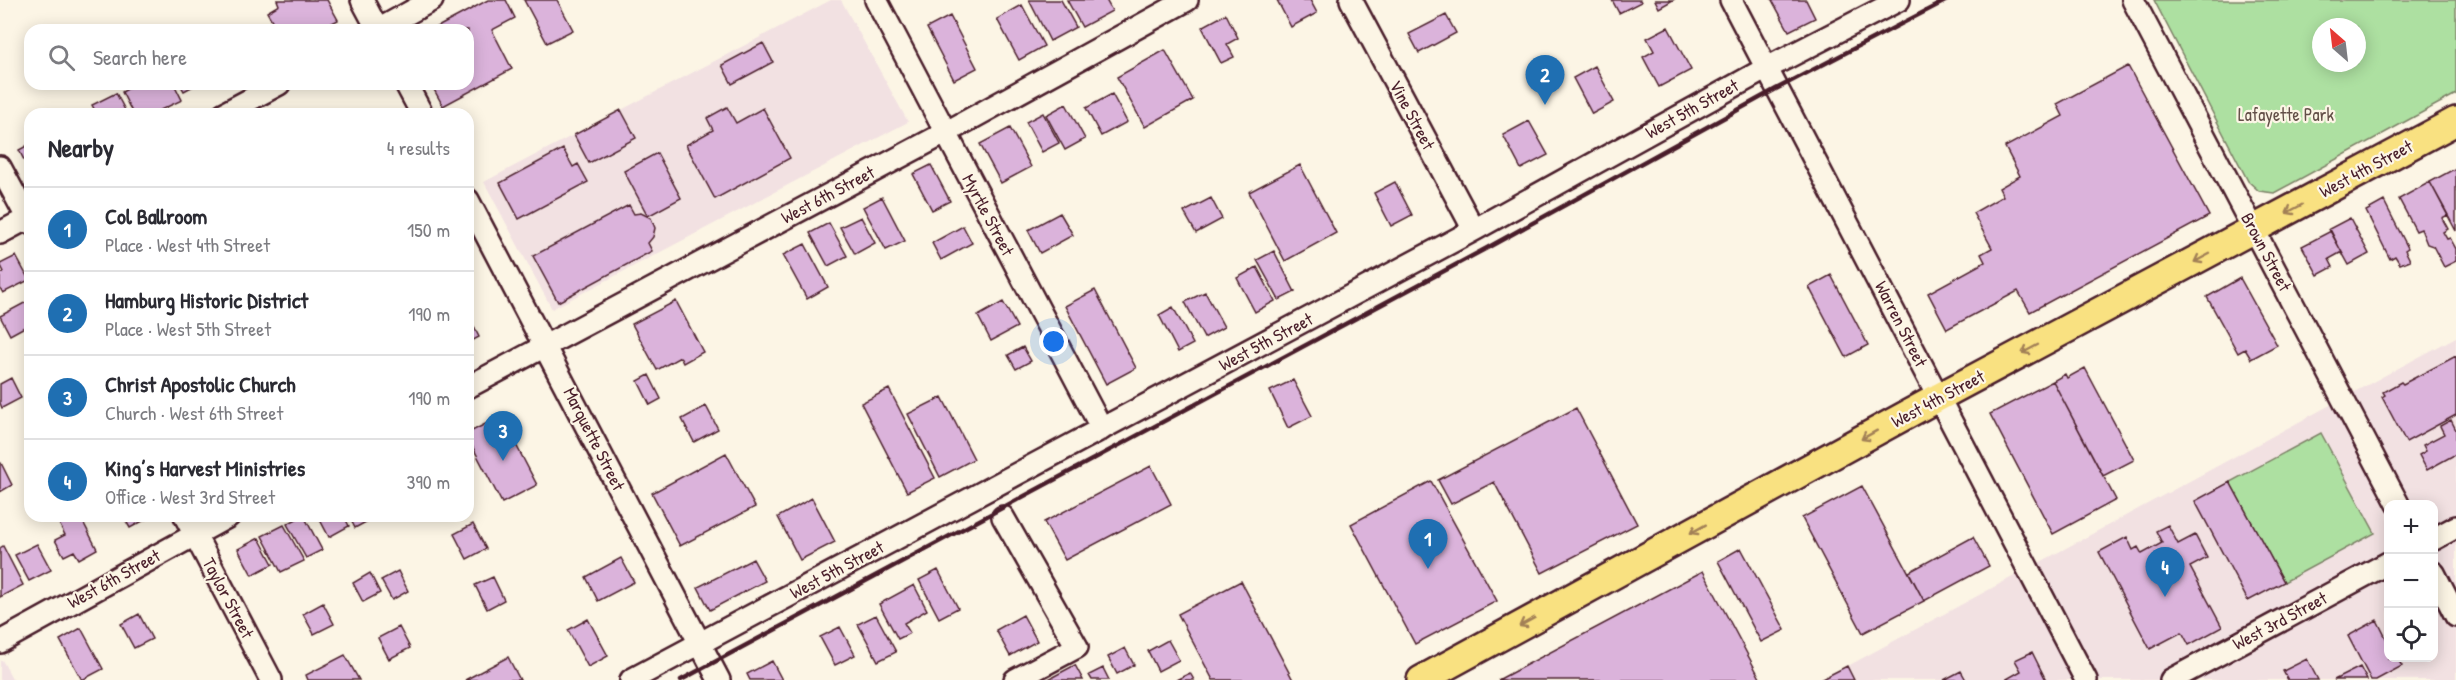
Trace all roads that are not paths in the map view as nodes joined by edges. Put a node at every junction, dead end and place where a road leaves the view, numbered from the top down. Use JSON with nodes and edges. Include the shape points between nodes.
{"nodes":[{"id":1,"x":362,"y":0,"type":"edge"},
{"id":2,"x":432,"y":0,"type":"edge"},
{"id":3,"x":876,"y":0,"type":"edge"},
{"id":4,"x":1187,"y":0,"type":"edge"},
{"id":5,"x":1351,"y":0,"type":"edge"},
{"id":6,"x":1731,"y":0,"type":"edge"},
{"id":7,"x":1899,"y":0,"type":"edge"},
{"id":8,"x":2133,"y":0,"type":"edge"},
{"id":9,"x":375,"y":24,"type":"edge"},
{"id":10,"x":389,"y":24,"type":"edge"},
{"id":11,"x":1765,"y":69,"type":"junction"},
{"id":12,"x":268,"y":90,"type":"edge"},
{"id":13,"x":409,"y":90,"type":"edge"},
{"id":14,"x":234,"y":108,"type":"edge"},
{"id":15,"x":419,"y":108,"type":"edge"},
{"id":16,"x":2456,"y":121,"type":"edge"},
{"id":17,"x":945,"y":133,"type":"junction"},
{"id":18,"x":0,"y":166,"type":"edge"},
{"id":19,"x":24,"y":211,"type":"edge"},
{"id":20,"x":474,"y":211,"type":"edge"},
{"id":21,"x":24,"y":222,"type":"edge"},
{"id":22,"x":1474,"y":230,"type":"junction"},
{"id":23,"x":2254,"y":230,"type":"junction"},
{"id":24,"x":0,"y":233,"type":"edge"},
{"id":25,"x":546,"y":345,"type":"junction"},
{"id":26,"x":474,"y":384,"type":"edge"},
{"id":27,"x":1939,"y":397,"type":"junction"},
{"id":28,"x":1102,"y":429,"type":"junction"},
{"id":29,"x":2396,"y":500,"type":"edge"},
{"id":30,"x":1003,"y":517,"type":"dead end"},
{"id":31,"x":190,"y":525,"type":"edge"},
{"id":32,"x":2456,"y":527,"type":"edge"},
{"id":33,"x":2438,"y":536,"type":"edge"},
{"id":34,"x":2384,"y":565,"type":"edge"},
{"id":35,"x":2438,"y":582,"type":"edge"},
{"id":36,"x":2456,"y":616,"type":"edge"},
{"id":37,"x":0,"y":642,"type":"edge"},
{"id":38,"x":700,"y":643,"type":"junction"},
{"id":39,"x":271,"y":680,"type":"edge"},
{"id":40,"x":631,"y":680,"type":"edge"},
{"id":41,"x":719,"y":680,"type":"edge"},
{"id":42,"x":1015,"y":680,"type":"edge"},
{"id":43,"x":1421,"y":680,"type":"edge"},
{"id":44,"x":2086,"y":680,"type":"edge"},
{"id":45,"x":2171,"y":680,"type":"edge"}],
"edges":[{"from":1,"to":9,"type":"street"},
{"from":2,"to":10,"type":"street"},
{"from":3,"to":17,"type":"street","name":"Myrtle Street"},
{"from":4,"to":17,"type":"street","name":"West 6th Street"},
{"from":5,"to":22,"type":"street","name":"Vine Street"},
{"from":6,"to":11,"type":"street","name":"Warren Street"},
{"from":7,"to":11,"type":"street","name":"West 5th Street"},
{"from":8,"to":23,"type":"street","name":"Brown Street"},
{"from":11,"to":22,"type":"street","name":"West 5th Street"},
{"from":11,"to":27,"type":"street","name":"Warren Street"},
{"from":12,"to":14,"type":"street"},
{"from":13,"to":15,"type":"street"},
{"from":16,"to":23,"type":"main road","name":"West 4th Street","one_way":true},
{"from":17,"to":25,"type":"street","name":"West 6th Street"},
{"from":17,"to":28,"type":"street","name":"Myrtle Street"},
{"from":18,"to":19,"type":"street"},
{"from":20,"to":25,"type":"street","name":"Marquette Street"},
{"from":21,"to":24,"type":"street"},
{"from":22,"to":28,"type":"street","name":"West 5th Street"},
{"from":23,"to":27,"type":"main road","name":"West 4th Street","one_way":true},
{"from":23,"to":29,"type":"street","name":"Brown Street"},
{"from":25,"to":26,"type":"street","name":"West 6th Street"},
{"from":25,"to":38,"type":"street","name":"Marquette Street"},
{"from":27,"to":43,"type":"main road","name":"West 4th Street","one_way":true},
{"from":27,"to":44,"type":"street","name":"Warren Street"},
{"from":28,"to":38,"type":"street","name":"West 5th Street"},
{"from":30,"to":42,"type":"street","via":[[1077,647]]},
{"from":31,"to":37,"type":"street","name":"West 6th Street"},
{"from":31,"to":39,"type":"street","name":"Taylor Street"},
{"from":32,"to":33,"type":"street"},
{"from":34,"to":45,"type":"street","name":"West 3rd Street"},
{"from":35,"to":36,"type":"street"},
{"from":38,"to":40,"type":"street","name":"West 5th Street"},
{"from":38,"to":41,"type":"street","name":"Marquette Street"}]}
